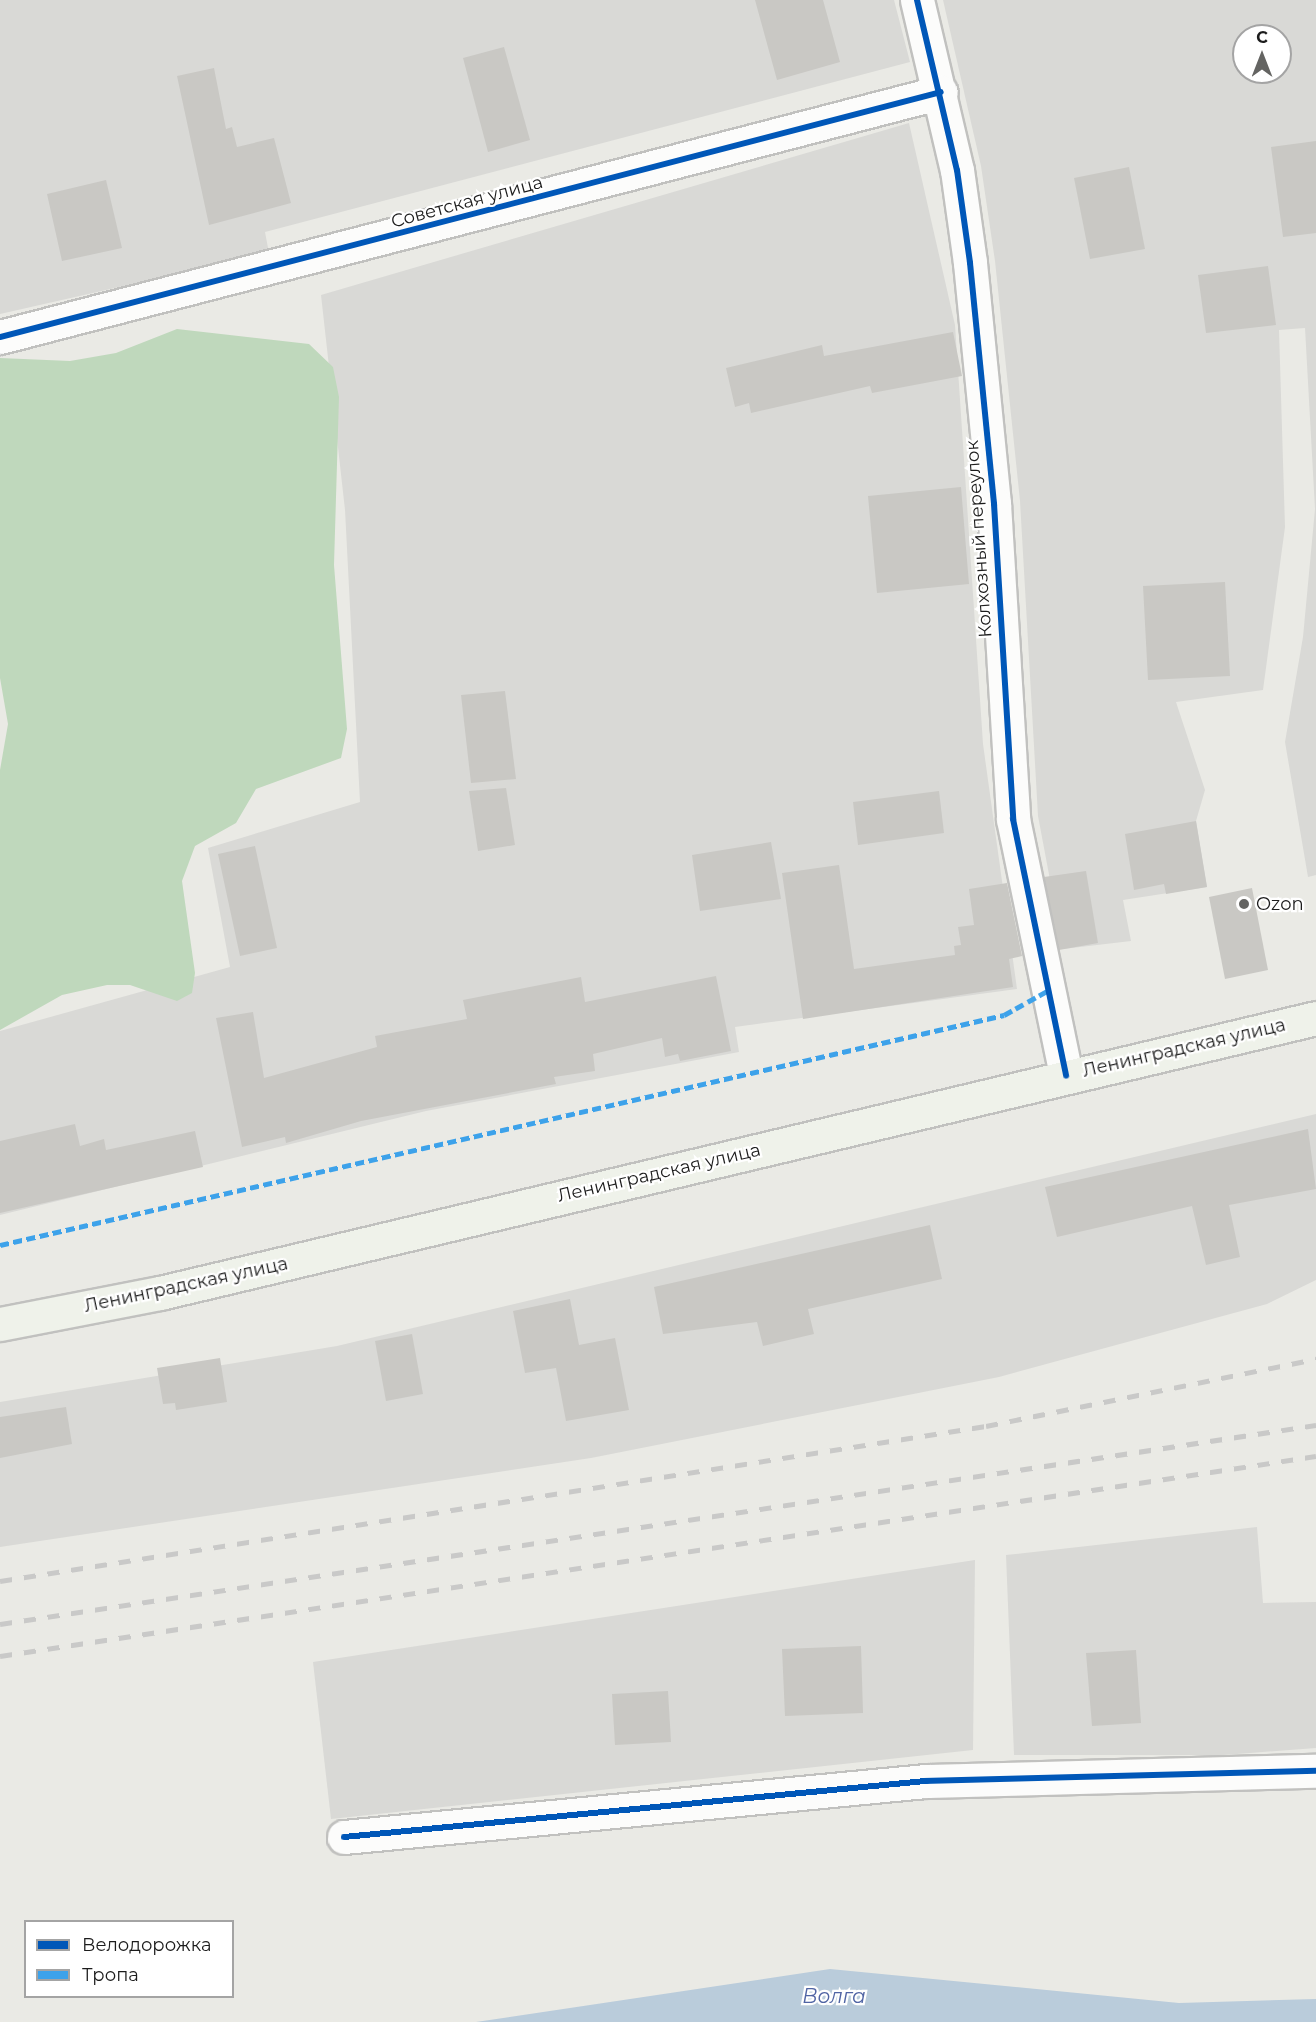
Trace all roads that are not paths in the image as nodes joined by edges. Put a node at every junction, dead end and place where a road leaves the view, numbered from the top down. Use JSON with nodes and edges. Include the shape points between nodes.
{"nodes":[{"id":1,"x":917,"y":0,"type":"edge"},
{"id":2,"x":941,"y":92,"type":"junction"},
{"id":3,"x":0,"y":337,"type":"edge"},
{"id":4,"x":1316,"y":1018,"type":"edge"},
{"id":5,"x":1066,"y":1076,"type":"junction"},
{"id":6,"x":0,"y":1324,"type":"edge"},
{"id":7,"x":1316,"y":1771,"type":"edge"},
{"id":8,"x":344,"y":1837,"type":"dead end"}],
"edges":[{"from":1,"to":2,"type":"street","name":"Колхозный переулок"},
{"from":2,"to":3,"type":"street","name":"Советская улица"},
{"from":2,"to":5,"type":"street","name":"Колхозный переулок","via":[[970,263],[994,504],[1013,819]]},
{"from":4,"to":5,"type":"main road","name":"Ленинградская улица"},
{"from":5,"to":6,"type":"main road","name":"Ленинградская улица","via":[[160,1293]]},
{"from":7,"to":8,"type":"street","via":[[926,1781]]}]}
